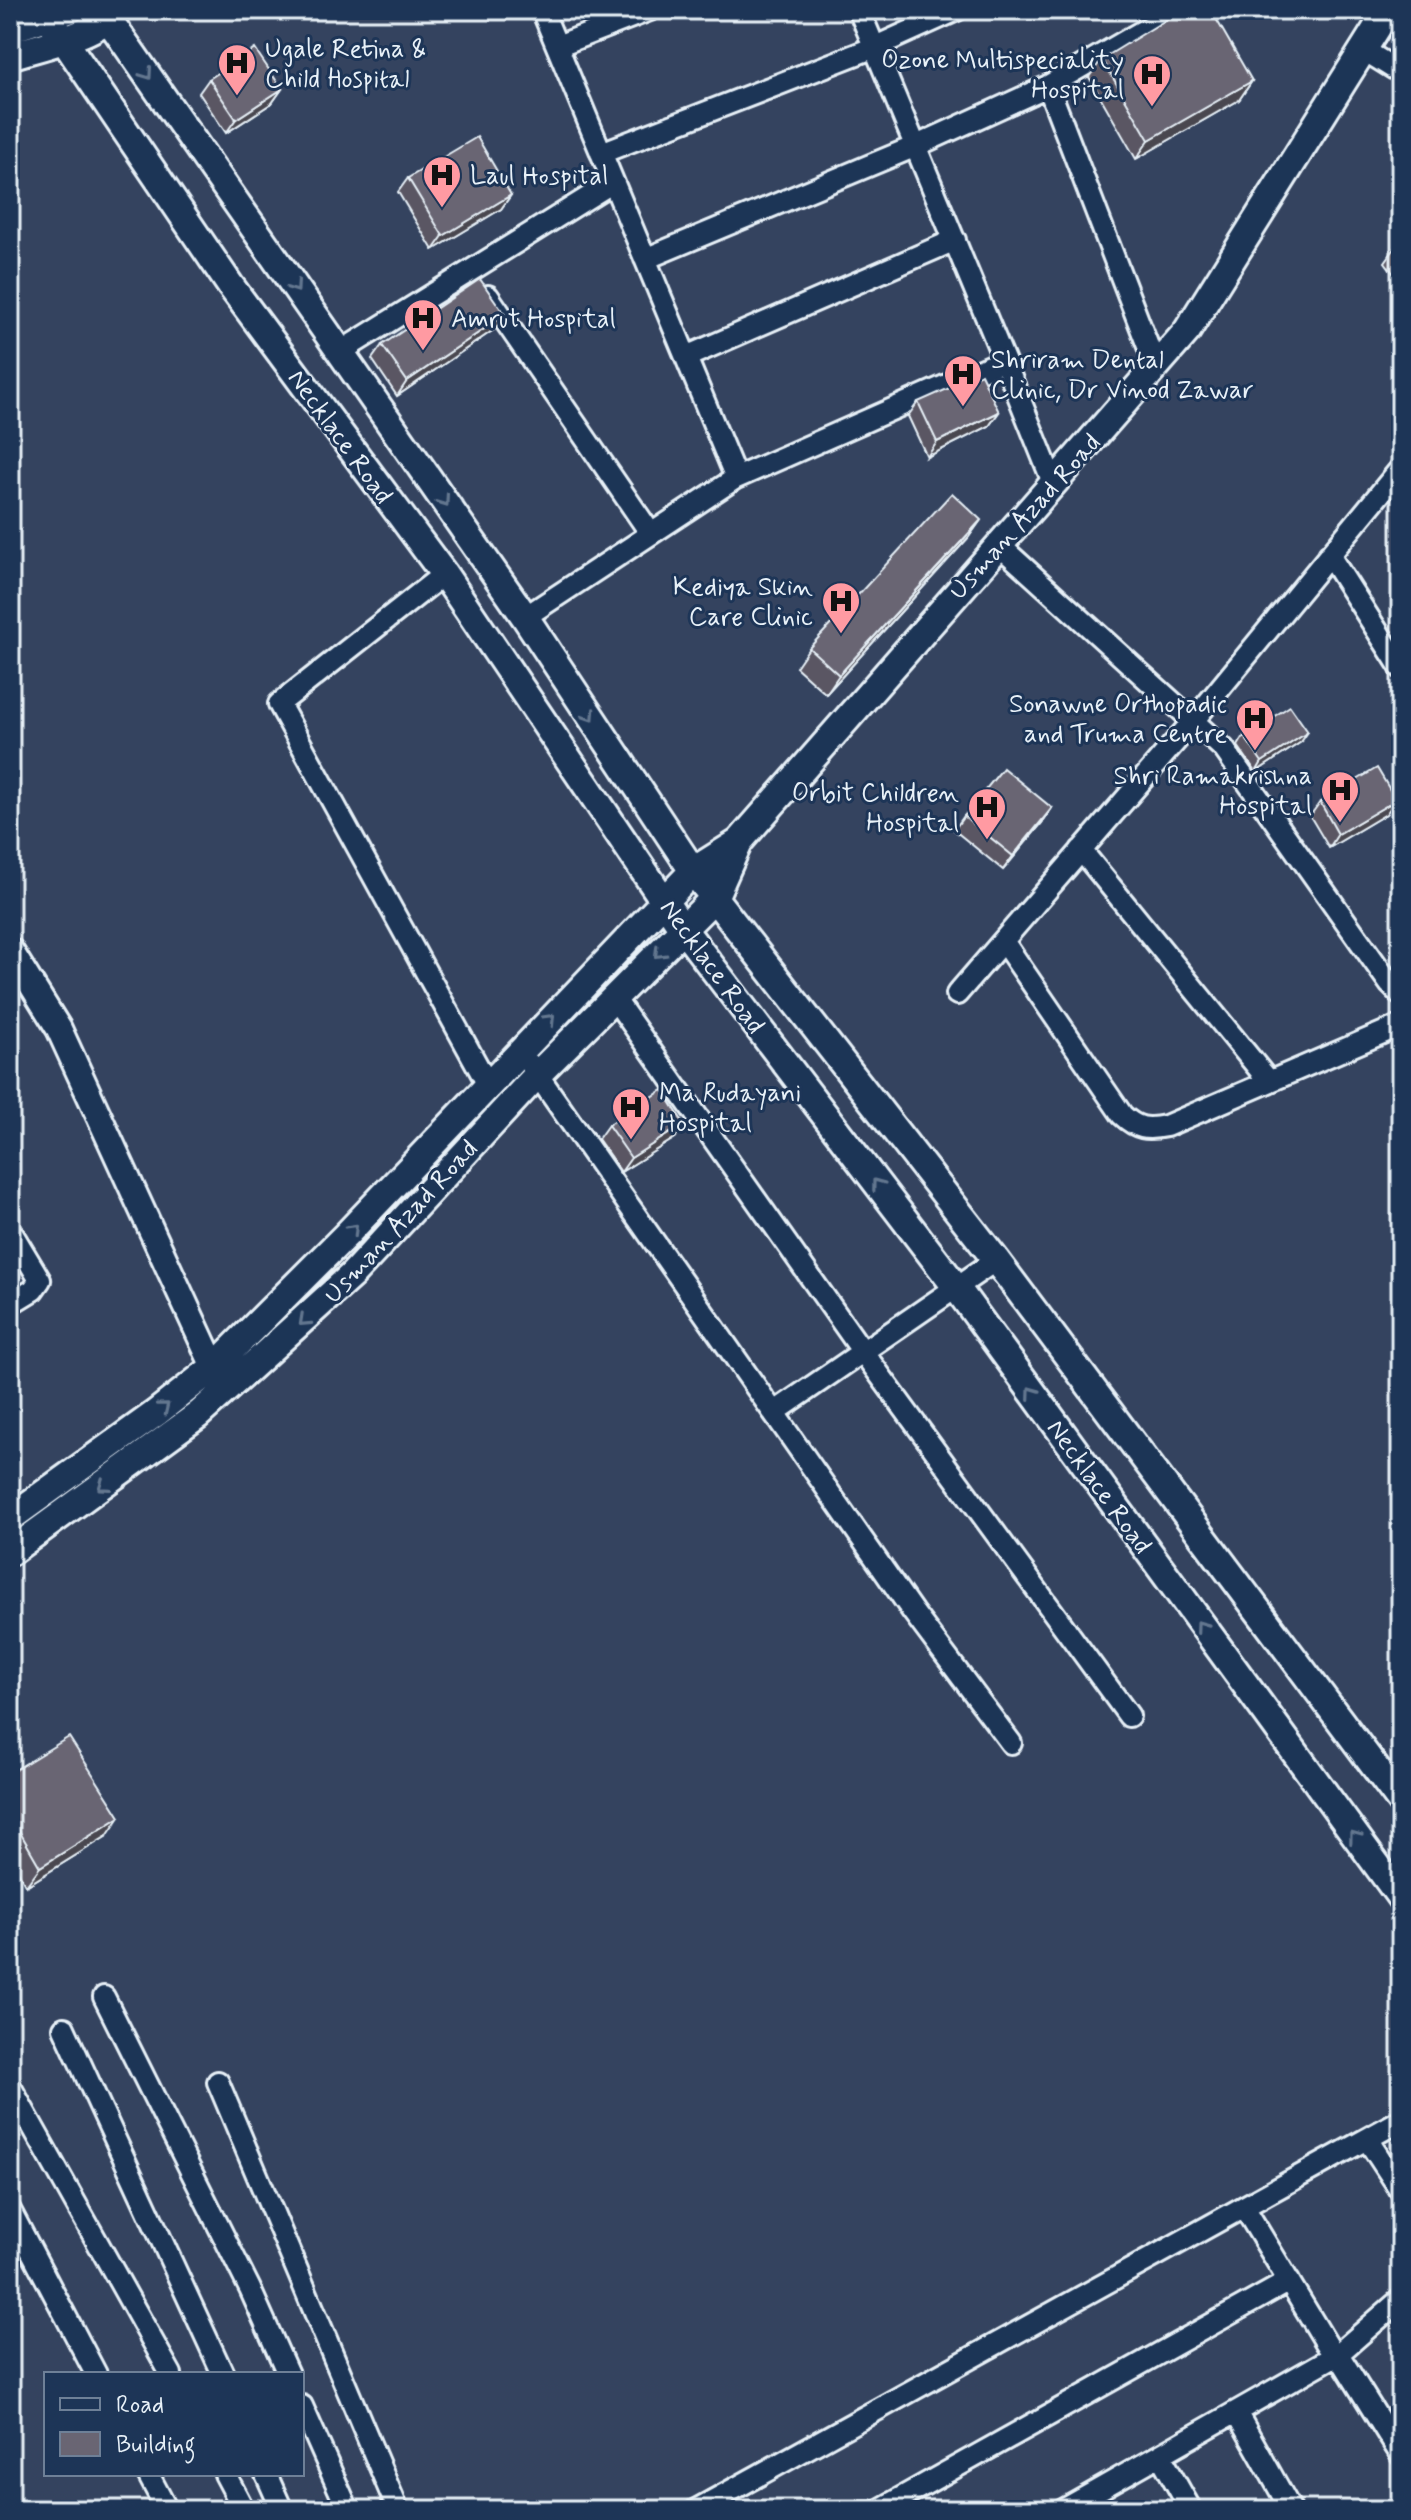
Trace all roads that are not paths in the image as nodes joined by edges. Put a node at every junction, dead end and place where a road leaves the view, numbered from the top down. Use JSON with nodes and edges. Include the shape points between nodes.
{"nodes":[{"id":1,"x":542,"y":10,"type":"edge"},
{"id":2,"x":650,"y":10,"type":"edge"},
{"id":3,"x":859,"y":10,"type":"edge"},
{"id":4,"x":957,"y":10,"type":"edge"},
{"id":5,"x":1179,"y":10,"type":"edge"},
{"id":6,"x":1388,"y":10,"type":"edge"},
{"id":7,"x":109,"y":13,"type":"edge"},
{"id":8,"x":58,"y":19,"type":"edge"},
{"id":9,"x":10,"y":29,"type":"edge"},
{"id":10,"x":557,"y":46,"type":"junction"},
{"id":11,"x":875,"y":47,"type":"junction"},
{"id":12,"x":1364,"y":50,"type":"junction"},
{"id":13,"x":10,"y":56,"type":"edge"},
{"id":14,"x":1401,"y":73,"type":"edge"},
{"id":15,"x":1048,"y":86,"type":"junction"},
{"id":16,"x":916,"y":146,"type":"junction"},
{"id":17,"x":601,"y":153,"type":"junction"},
{"id":18,"x":613,"y":182,"type":"junction"},
{"id":19,"x":955,"y":240,"type":"junction"},
{"id":20,"x":645,"y":259,"type":"junction"},
{"id":21,"x":471,"y":271,"type":"junction"},
{"id":22,"x":340,"y":352,"type":"junction"},
{"id":23,"x":686,"y":357,"type":"junction"},
{"id":24,"x":1004,"y":360,"type":"junction"},
{"id":25,"x":1156,"y":367,"type":"junction"},
{"id":26,"x":1401,"y":468,"type":"edge"},
{"id":27,"x":736,"y":478,"type":"junction"},
{"id":28,"x":1054,"y":485,"type":"junction"},
{"id":29,"x":651,"y":534,"type":"junction"},
{"id":30,"x":998,"y":544,"type":"junction"},
{"id":31,"x":1329,"y":555,"type":"junction"},
{"id":32,"x":444,"y":574,"type":"junction"},
{"id":33,"x":525,"y":617,"type":"junction"},
{"id":34,"x":1401,"y":668,"type":"edge"},
{"id":35,"x":1194,"y":720,"type":"junction"},
{"id":36,"x":739,"y":842,"type":"junction"},
{"id":37,"x":1081,"y":850,"type":"junction"},
{"id":38,"x":693,"y":871,"type":"junction"},
{"id":39,"x":714,"y":898,"type":"junction"},
{"id":40,"x":664,"y":901,"type":"junction"},
{"id":41,"x":683,"y":929,"type":"junction"},
{"id":42,"x":1003,"y":941,"type":"junction"},
{"id":43,"x":10,"y":950,"type":"edge"},
{"id":44,"x":957,"y":994,"type":"dead end"},
{"id":45,"x":1401,"y":995,"type":"edge"},
{"id":46,"x":614,"y":998,"type":"junction"},
{"id":47,"x":1401,"y":1025,"type":"edge"},
{"id":48,"x":520,"y":1051,"type":"junction"},
{"id":49,"x":538,"y":1074,"type":"junction"},
{"id":50,"x":1268,"y":1080,"type":"junction"},
{"id":51,"x":488,"y":1085,"type":"junction"},
{"id":52,"x":13,"y":1235,"type":"dead end"},
{"id":53,"x":996,"y":1260,"type":"junction"},
{"id":54,"x":956,"y":1287,"type":"junction"},
{"id":55,"x":10,"y":1304,"type":"edge"},
{"id":56,"x":863,"y":1352,"type":"junction"},
{"id":57,"x":214,"y":1367,"type":"junction"},
{"id":58,"x":775,"y":1412,"type":"junction"},
{"id":59,"x":10,"y":1518,"type":"edge"},
{"id":60,"x":10,"y":1552,"type":"edge"},
{"id":61,"x":1129,"y":1716,"type":"dead end"},
{"id":62,"x":1011,"y":1743,"type":"dead end"},
{"id":63,"x":1401,"y":1802,"type":"edge"},
{"id":64,"x":1401,"y":1898,"type":"edge"},
{"id":65,"x":104,"y":1997,"type":"dead end"},
{"id":66,"x":64,"y":2028,"type":"dead end"},
{"id":67,"x":218,"y":2082,"type":"dead end"},
{"id":68,"x":10,"y":2086,"type":"edge"},
{"id":69,"x":1401,"y":2120,"type":"edge"},
{"id":70,"x":1367,"y":2139,"type":"junction"},
{"id":71,"x":1401,"y":2191,"type":"edge"},
{"id":72,"x":1244,"y":2207,"type":"junction"},
{"id":73,"x":10,"y":2210,"type":"edge"},
{"id":74,"x":1289,"y":2281,"type":"junction"},
{"id":75,"x":1401,"y":2299,"type":"edge"},
{"id":76,"x":1336,"y":2355,"type":"junction"},
{"id":77,"x":95,"y":2372,"type":"edge"},
{"id":78,"x":170,"y":2372,"type":"edge"},
{"id":79,"x":222,"y":2372,"type":"edge"},
{"id":80,"x":287,"y":2372,"type":"edge"},
{"id":81,"x":304,"y":2411,"type":"edge"},
{"id":82,"x":1236,"y":2412,"type":"junction"},
{"id":83,"x":1398,"y":2445,"type":"edge"},
{"id":84,"x":1160,"y":2455,"type":"junction"},
{"id":85,"x":149,"y":2476,"type":"edge"},
{"id":86,"x":226,"y":2476,"type":"edge"},
{"id":87,"x":267,"y":2476,"type":"edge"},
{"id":88,"x":1092,"y":2503,"type":"edge"},
{"id":89,"x":167,"y":2510,"type":"edge"},
{"id":90,"x":244,"y":2510,"type":"edge"},
{"id":91,"x":282,"y":2510,"type":"edge"},
{"id":92,"x":348,"y":2510,"type":"edge"},
{"id":93,"x":398,"y":2510,"type":"edge"},
{"id":94,"x":696,"y":2510,"type":"edge"},
{"id":95,"x":879,"y":2510,"type":"edge"},
{"id":96,"x":1063,"y":2510,"type":"edge"},
{"id":97,"x":1191,"y":2510,"type":"edge"},
{"id":98,"x":1291,"y":2510,"type":"edge"}],
"edges":[{"from":1,"to":10,"type":"street"},
{"from":2,"to":10,"type":"street"},
{"from":3,"to":11,"type":"street"},
{"from":4,"to":11,"type":"street"},
{"from":5,"to":15,"type":"street"},
{"from":6,"to":12,"type":"main road","name":"Usman Azad Road"},
{"from":7,"to":8,"type":"main road"},
{"from":7,"to":22,"type":"main road","name":"Necklace Road","one_way":true},
{"from":8,"to":9,"type":"main road"},
{"from":8,"to":13,"type":"main road"},
{"from":8,"to":32,"type":"main road","name":"Necklace Road","via":[[230,285]]},
{"from":10,"to":17,"type":"street"},
{"from":11,"to":16,"type":"street"},
{"from":11,"to":17,"type":"street"},
{"from":12,"to":14,"type":"street"},
{"from":12,"to":25,"type":"main road","name":"Usman Azad Road","via":[[1187,331]]},
{"from":15,"to":16,"type":"street"},
{"from":15,"to":25,"type":"street"},
{"from":16,"to":19,"type":"street"},
{"from":16,"to":20,"type":"street"},
{"from":17,"to":18,"type":"street"},
{"from":18,"to":20,"type":"street"},
{"from":18,"to":21,"type":"street"},
{"from":19,"to":23,"type":"street"},
{"from":19,"to":24,"type":"street"},
{"from":20,"to":23,"type":"street"},
{"from":21,"to":22,"type":"street"},
{"from":21,"to":29,"type":"street"},
{"from":22,"to":33,"type":"main road","name":"Necklace Road","one_way":true},
{"from":23,"to":27,"type":"street"},
{"from":24,"to":27,"type":"street"},
{"from":24,"to":28,"type":"street"},
{"from":25,"to":28,"type":"main road","name":"Usman Azad Road"},
{"from":26,"to":31,"type":"street"},
{"from":27,"to":29,"type":"street"},
{"from":28,"to":30,"type":"main road","name":"Usman Azad Road"},
{"from":29,"to":33,"type":"street"},
{"from":30,"to":35,"type":"street"},
{"from":30,"to":36,"type":"main road","name":"Usman Azad Road"},
{"from":31,"to":34,"type":"street"},
{"from":31,"to":35,"type":"street"},
{"from":32,"to":40,"type":"main road","name":"Necklace Road"},
{"from":32,"to":51,"type":"street","via":[[279,704]]},
{"from":33,"to":38,"type":"main road","name":"Necklace Road","one_way":true},
{"from":35,"to":37,"type":"street"},
{"from":35,"to":45,"type":"street","via":[[1224,749]]},
{"from":36,"to":38,"type":"main road","name":"Usman Azad Road"},
{"from":36,"to":39,"type":"main road","name":"Usman Azad Road"},
{"from":37,"to":42,"type":"street"},
{"from":37,"to":50,"type":"street"},
{"from":38,"to":39,"type":"main road","name":"Necklace Road"},
{"from":38,"to":40,"type":"main road","name":"Usman Azad Road"},
{"from":39,"to":41,"type":"main road","name":"Usman Azad Road"},
{"from":39,"to":53,"type":"main road","name":"Necklace Road"},
{"from":40,"to":41,"type":"main road","name":"Necklace Road"},
{"from":48,"to":40,"type":"main road","name":"Usman Azad Road","one_way":true},
{"from":41,"to":46,"type":"main road","name":"Usman Azad Road","one_way":true},
{"from":54,"to":41,"type":"main road","name":"Necklace Road","one_way":true},
{"from":42,"to":44,"type":"street"},
{"from":42,"to":50,"type":"street","via":[[1133,1125],[1148,1130],[1166,1126]]},
{"from":43,"to":57,"type":"street","via":[[59,1029]]},
{"from":46,"to":49,"type":"main road","name":"Usman Azad Road"},
{"from":46,"to":56,"type":"street"},
{"from":47,"to":50,"type":"street"},
{"from":48,"to":49,"type":"street"},
{"from":48,"to":51,"type":"main road","name":"Usman Azad Road"},
{"from":49,"to":58,"type":"street"},
{"from":49,"to":60,"type":"main road","name":"Usman Azad Road","one_way":true,"via":[[352,1275],[254,1369],[159,1447]]},
{"from":57,"to":51,"type":"main road","name":"Usman Azad Road","one_way":true},
{"from":52,"to":55,"type":"street","via":[[40,1280]]},
{"from":53,"to":54,"type":"street"},
{"from":53,"to":63,"type":"main road","name":"Necklace Road"},
{"from":54,"to":56,"type":"street"},
{"from":64,"to":54,"type":"main road","name":"Necklace Road","one_way":true},
{"from":56,"to":58,"type":"street"},
{"from":56,"to":61,"type":"street"},
{"from":59,"to":57,"type":"main road","name":"Usman Azad Road","one_way":true},
{"from":58,"to":62,"type":"street"},
{"from":65,"to":80,"type":"street"},
{"from":66,"to":79,"type":"street"},
{"from":67,"to":93,"type":"street"},
{"from":68,"to":78,"type":"street"},
{"from":69,"to":70,"type":"street"},
{"from":70,"to":71,"type":"street"},
{"from":70,"to":72,"type":"street"},
{"from":72,"to":74,"type":"street"},
{"from":72,"to":94,"type":"street"},
{"from":73,"to":77,"type":"street"},
{"from":74,"to":76,"type":"street"},
{"from":74,"to":95,"type":"street"},
{"from":75,"to":76,"type":"street"},
{"from":76,"to":82,"type":"street"},
{"from":76,"to":83,"type":"street"},
{"from":81,"to":92,"type":"street"},
{"from":82,"to":84,"type":"street"},
{"from":82,"to":98,"type":"street"},
{"from":84,"to":88,"type":"street"},
{"from":84,"to":97,"type":"street"},
{"from":85,"to":89,"type":"street"},
{"from":86,"to":90,"type":"street"},
{"from":87,"to":91,"type":"street"},
{"from":88,"to":96,"type":"street"}]}
